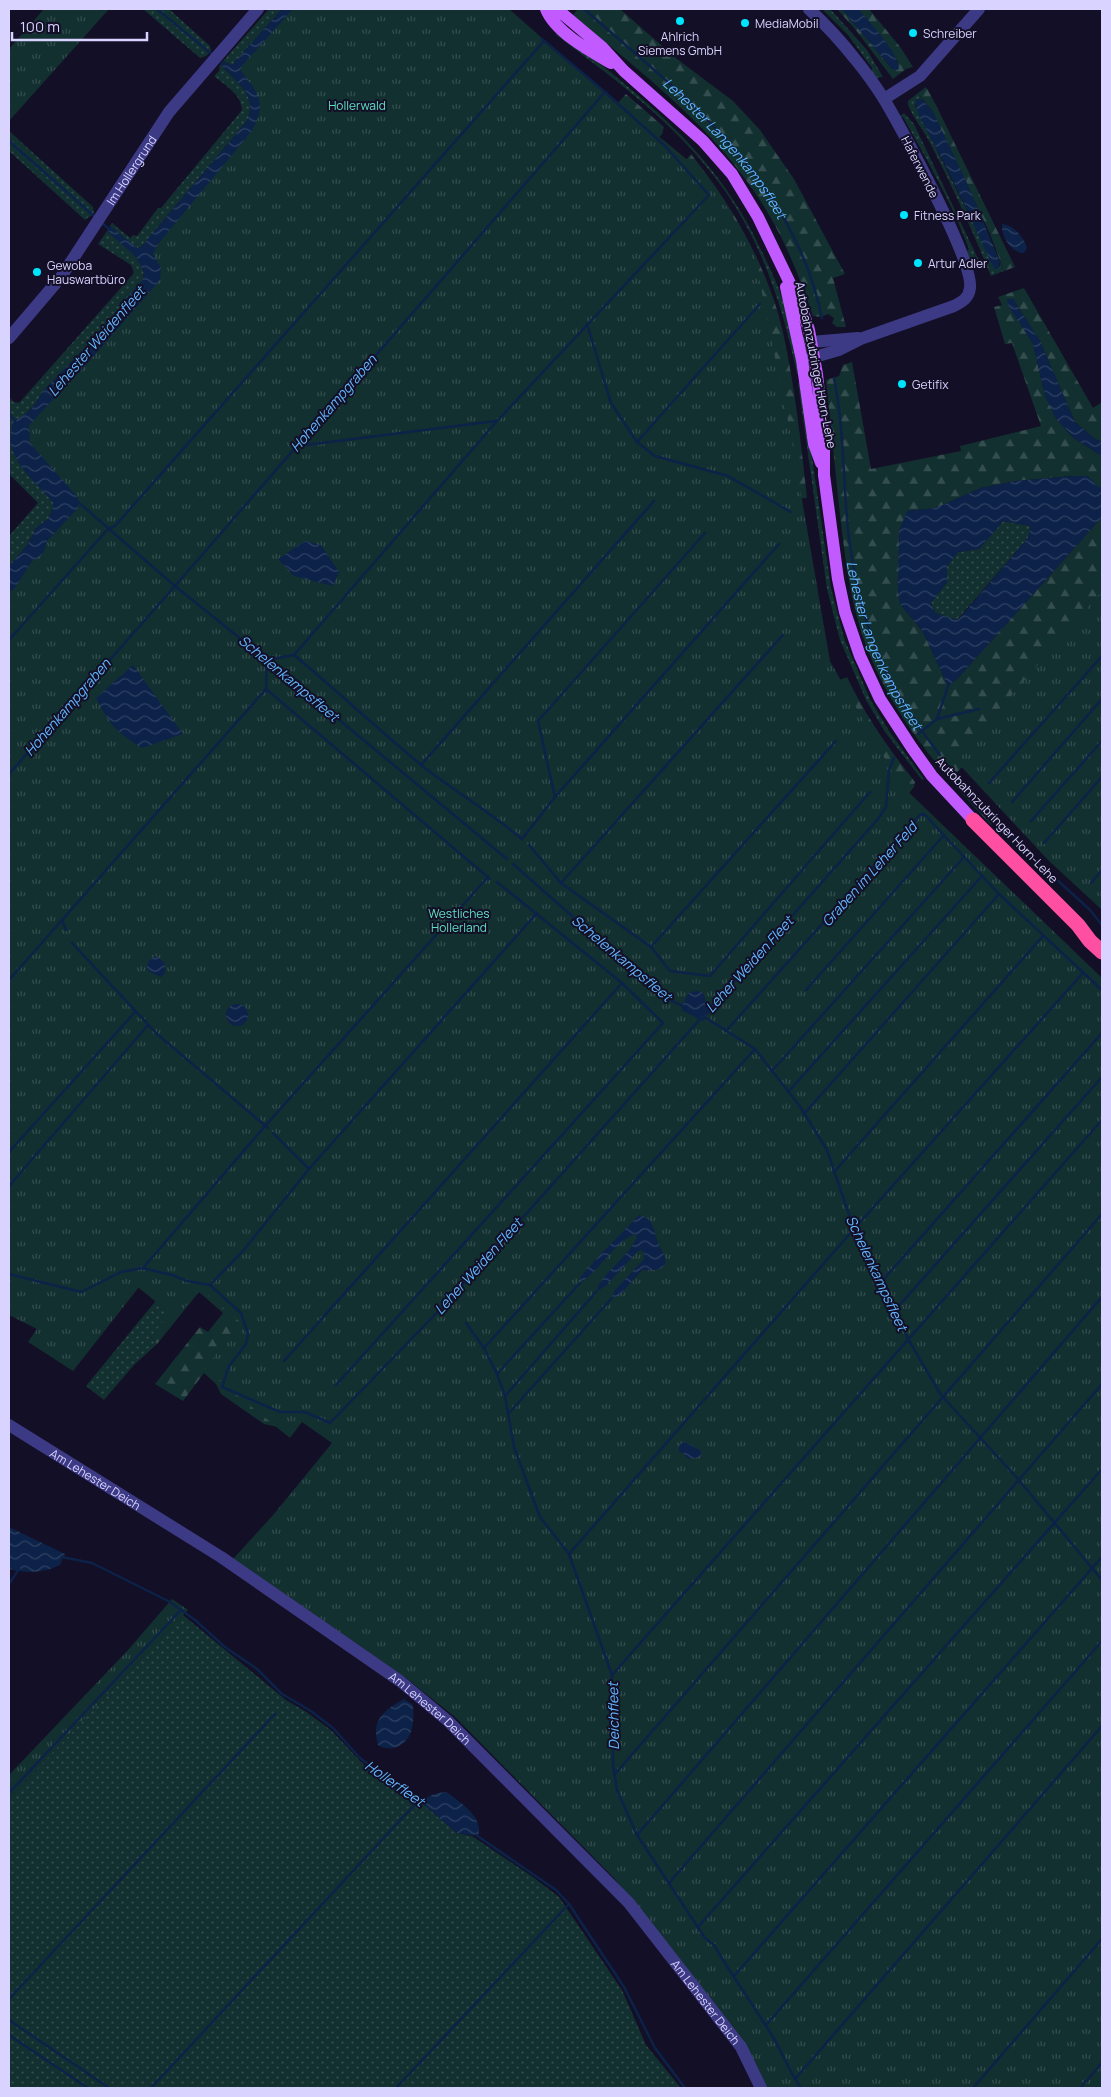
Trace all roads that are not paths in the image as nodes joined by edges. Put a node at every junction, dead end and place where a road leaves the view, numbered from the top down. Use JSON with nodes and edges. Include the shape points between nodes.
{"nodes":[{"id":1,"x":258,"y":9,"type":"edge"},
{"id":2,"x":546,"y":9,"type":"edge"},
{"id":3,"x":553,"y":9,"type":"edge"},
{"id":4,"x":809,"y":9,"type":"edge"},
{"id":5,"x":979,"y":9,"type":"edge"},
{"id":6,"x":624,"y":71,"type":"junction"},
{"id":7,"x":884,"y":99,"type":"junction"},
{"id":8,"x":780,"y":261,"type":"junction"},
{"id":9,"x":9,"y":338,"type":"edge"},
{"id":10,"x":863,"y":338,"type":"junction"},
{"id":11,"x":812,"y":342,"type":"junction"},
{"id":12,"x":798,"y":344,"type":"junction"},
{"id":13,"x":815,"y":358,"type":"junction"},
{"id":14,"x":802,"y":360,"type":"junction"},
{"id":15,"x":824,"y":475,"type":"junction"},
{"id":16,"x":974,"y":820,"type":"joint"},
{"id":17,"x":1078,"y":925,"type":"junction"},
{"id":18,"x":1102,"y":939,"type":"edge"},
{"id":19,"x":1102,"y":952,"type":"edge"},
{"id":20,"x":9,"y":1425,"type":"edge"},
{"id":21,"x":761,"y":2088,"type":"edge"}],
"edges":[{"from":1,"to":9,"type":"street","name":"Im Hollergrund","via":[[169,112],[61,277]]},
{"from":2,"to":6,"type":"main road","name":"Autobahnzubringer Horn-Lehe","via":[[556,25]]},
{"from":3,"to":6,"type":"main road","name":"Autobahnzubringer Horn-Lehe","via":[[602,47]]},
{"from":4,"to":7,"type":"street","name":"Haferwende","via":[[855,58]]},
{"from":5,"to":7,"type":"street","via":[[920,76]]},
{"from":6,"to":8,"type":"main road","name":"Autobahnzubringer Horn-Lehe","via":[[702,141],[732,174]]},
{"from":7,"to":10,"type":"street","name":"Haferwende","via":[[956,240],[970,276],[970,288],[965,300],[954,306]]},
{"from":8,"to":11,"type":"main road","name":"Autobahnzubringer Horn-Lehe","via":[[801,306]]},
{"from":8,"to":12,"type":"main road","name":"Autobahnzubringer Horn-Lehe"},
{"from":10,"to":11,"type":"street","name":"Haferwende"},
{"from":10,"to":13,"type":"street","name":"Haferwende"},
{"from":11,"to":12,"type":"street","name":"Haferwende"},
{"from":11,"to":13,"type":"main road","name":"Autobahnzubringer Horn-Lehe"},
{"from":12,"to":14,"type":"main road","name":"Autobahnzubringer Horn-Lehe"},
{"from":13,"to":14,"type":"street","name":"Haferwende"},
{"from":13,"to":15,"type":"main road","name":"Autobahnzubringer Horn-Lehe","via":[[824,441]]},
{"from":14,"to":15,"type":"main road","name":"Autobahnzubringer Horn-Lehe","via":[[814,444]]},
{"from":15,"to":16,"type":"main road","name":"Autobahnzubringer Horn-Lehe","via":[[838,579],[860,656],[880,699],[912,748],[932,776]]},
{"from":16,"to":17,"type":"highway","name":"Autobahnzubringer Horn-Lehe"},
{"from":17,"to":18,"type":"highway","name":"Autobahnzubringer Horn-Lehe"},
{"from":17,"to":19,"type":"highway","name":"Autobahnzubringer Horn-Lehe"},
{"from":20,"to":21,"type":"street","name":"Am Lehester Deich","via":[[221,1558],[400,1681],[448,1721],[629,1903],[741,2047]]}]}
